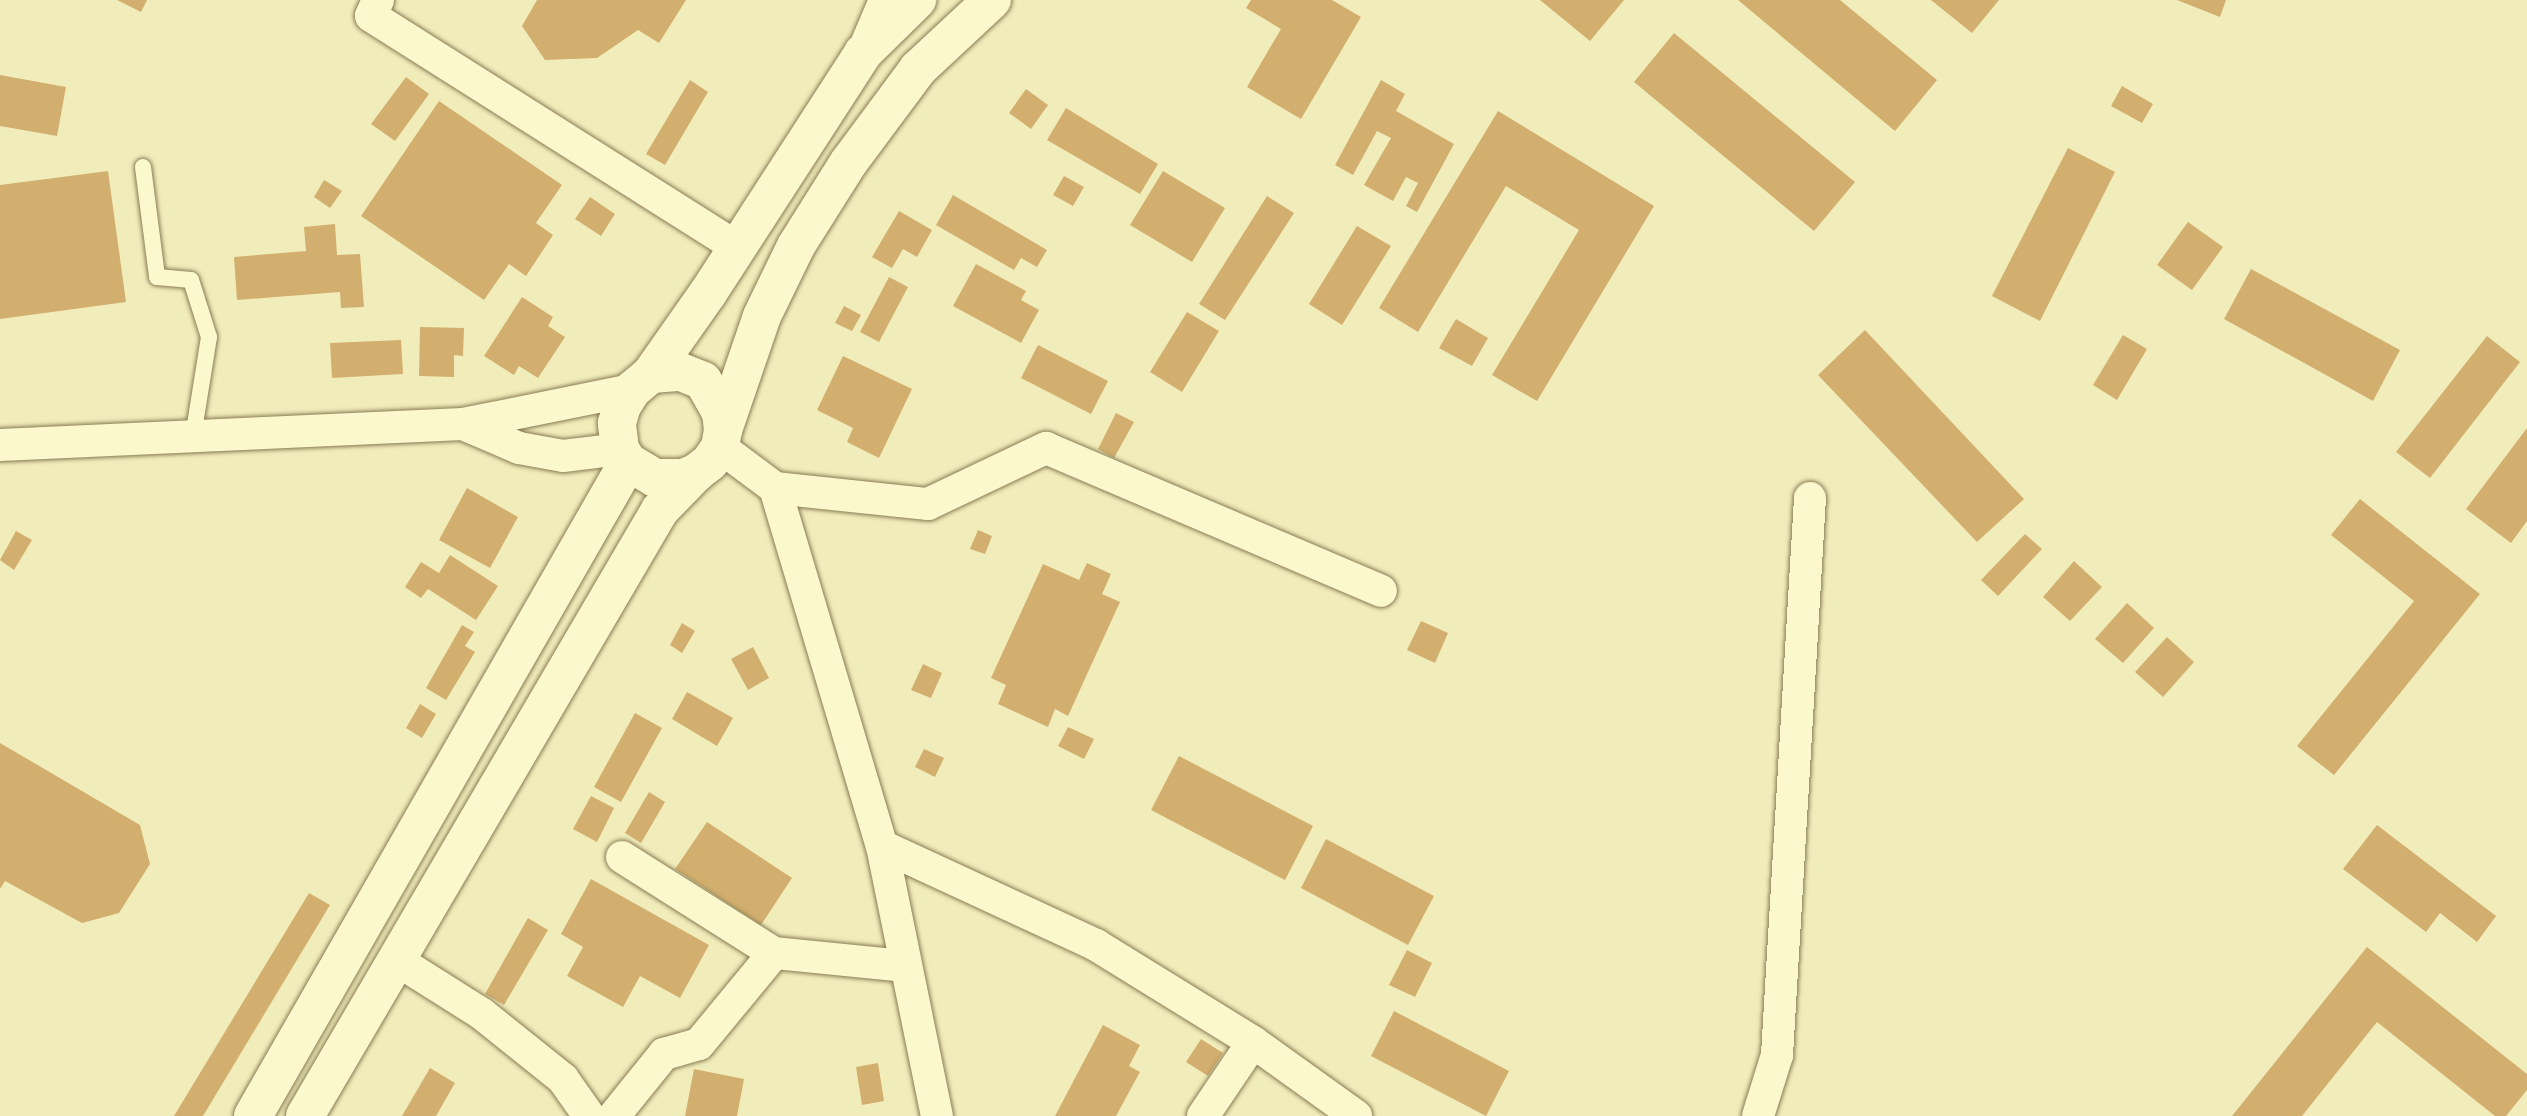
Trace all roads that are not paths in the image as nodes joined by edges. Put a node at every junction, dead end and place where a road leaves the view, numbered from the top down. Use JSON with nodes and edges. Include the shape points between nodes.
{"nodes":[{"id":1,"x":378,"y":0,"type":"edge"},
{"id":2,"x":885,"y":0,"type":"edge"},
{"id":3,"x":917,"y":0,"type":"edge"},
{"id":4,"x":992,"y":0,"type":"edge"},
{"id":5,"x":863,"y":53,"type":"junction"},
{"id":6,"x":142,"y":167,"type":"dead end"},
{"id":7,"x":736,"y":247,"type":"junction"},
{"id":8,"x":642,"y":382,"type":"junction"},
{"id":9,"x":463,"y":424,"type":"junction"},
{"id":10,"x":193,"y":436,"type":"junction"},
{"id":11,"x":0,"y":445,"type":"edge"},
{"id":12,"x":713,"y":450,"type":"junction"},
{"id":13,"x":624,"y":456,"type":"junction"},
{"id":14,"x":775,"y":488,"type":"junction"},
{"id":15,"x":1810,"y":499,"type":"dead end"},
{"id":16,"x":1381,"y":592,"type":"dead end"},
{"id":17,"x":882,"y":846,"type":"junction"},
{"id":18,"x":622,"y":857,"type":"dead end"},
{"id":19,"x":774,"y":953,"type":"junction"},
{"id":20,"x":395,"y":959,"type":"junction"},
{"id":21,"x":905,"y":967,"type":"junction"},
{"id":22,"x":1253,"y":1042,"type":"junction"},
{"id":23,"x":253,"y":1116,"type":"edge"},
{"id":24,"x":305,"y":1116,"type":"edge"},
{"id":25,"x":589,"y":1116,"type":"edge"},
{"id":26,"x":614,"y":1116,"type":"edge"},
{"id":27,"x":937,"y":1116,"type":"edge"},
{"id":28,"x":1203,"y":1116,"type":"edge"},
{"id":29,"x":1356,"y":1116,"type":"edge"},
{"id":30,"x":1758,"y":1116,"type":"edge"}],
"edges":[{"from":1,"to":7,"type":"street","via":[[370,16]]},
{"from":2,"to":5,"type":"street"},
{"from":3,"to":5,"type":"main road"},
{"from":4,"to":12,"type":"main road","via":[[918,69],[849,162],[796,246],[762,316]]},
{"from":5,"to":7,"type":"main road"},
{"from":6,"to":10,"type":"lane","via":[[157,277],[191,280],[209,337]]},
{"from":7,"to":8,"type":"main road"},
{"from":8,"to":9,"type":"street"},
{"from":8,"to":12,"type":"main road","via":[[681,372],[703,381],[721,413]]},
{"from":8,"to":13,"type":"main road","via":[[622,406],[617,423]]},
{"from":9,"to":10,"type":"street"},
{"from":9,"to":13,"type":"street","via":[[519,448],[563,456]]},
{"from":10,"to":11,"type":"street"},
{"from":12,"to":13,"type":"main road","via":[[683,478],[655,478]]},
{"from":12,"to":14,"type":"street"},
{"from":12,"to":20,"type":"main road","via":[[660,510]]},
{"from":13,"to":23,"type":"main road"},
{"from":14,"to":16,"type":"street","via":[[928,504],[1046,449]]},
{"from":14,"to":17,"type":"street"},
{"from":15,"to":30,"type":"street","via":[[1777,1055]]},
{"from":17,"to":21,"type":"street"},
{"from":17,"to":22,"type":"street","via":[[1096,945]]},
{"from":18,"to":19,"type":"street"},
{"from":19,"to":21,"type":"street"},
{"from":19,"to":26,"type":"street","via":[[699,1044],[664,1054]]},
{"from":20,"to":24,"type":"main road"},
{"from":20,"to":25,"type":"street","via":[[482,1014],[563,1079]]},
{"from":21,"to":27,"type":"street"},
{"from":22,"to":28,"type":"street"},
{"from":22,"to":29,"type":"street"}]}
